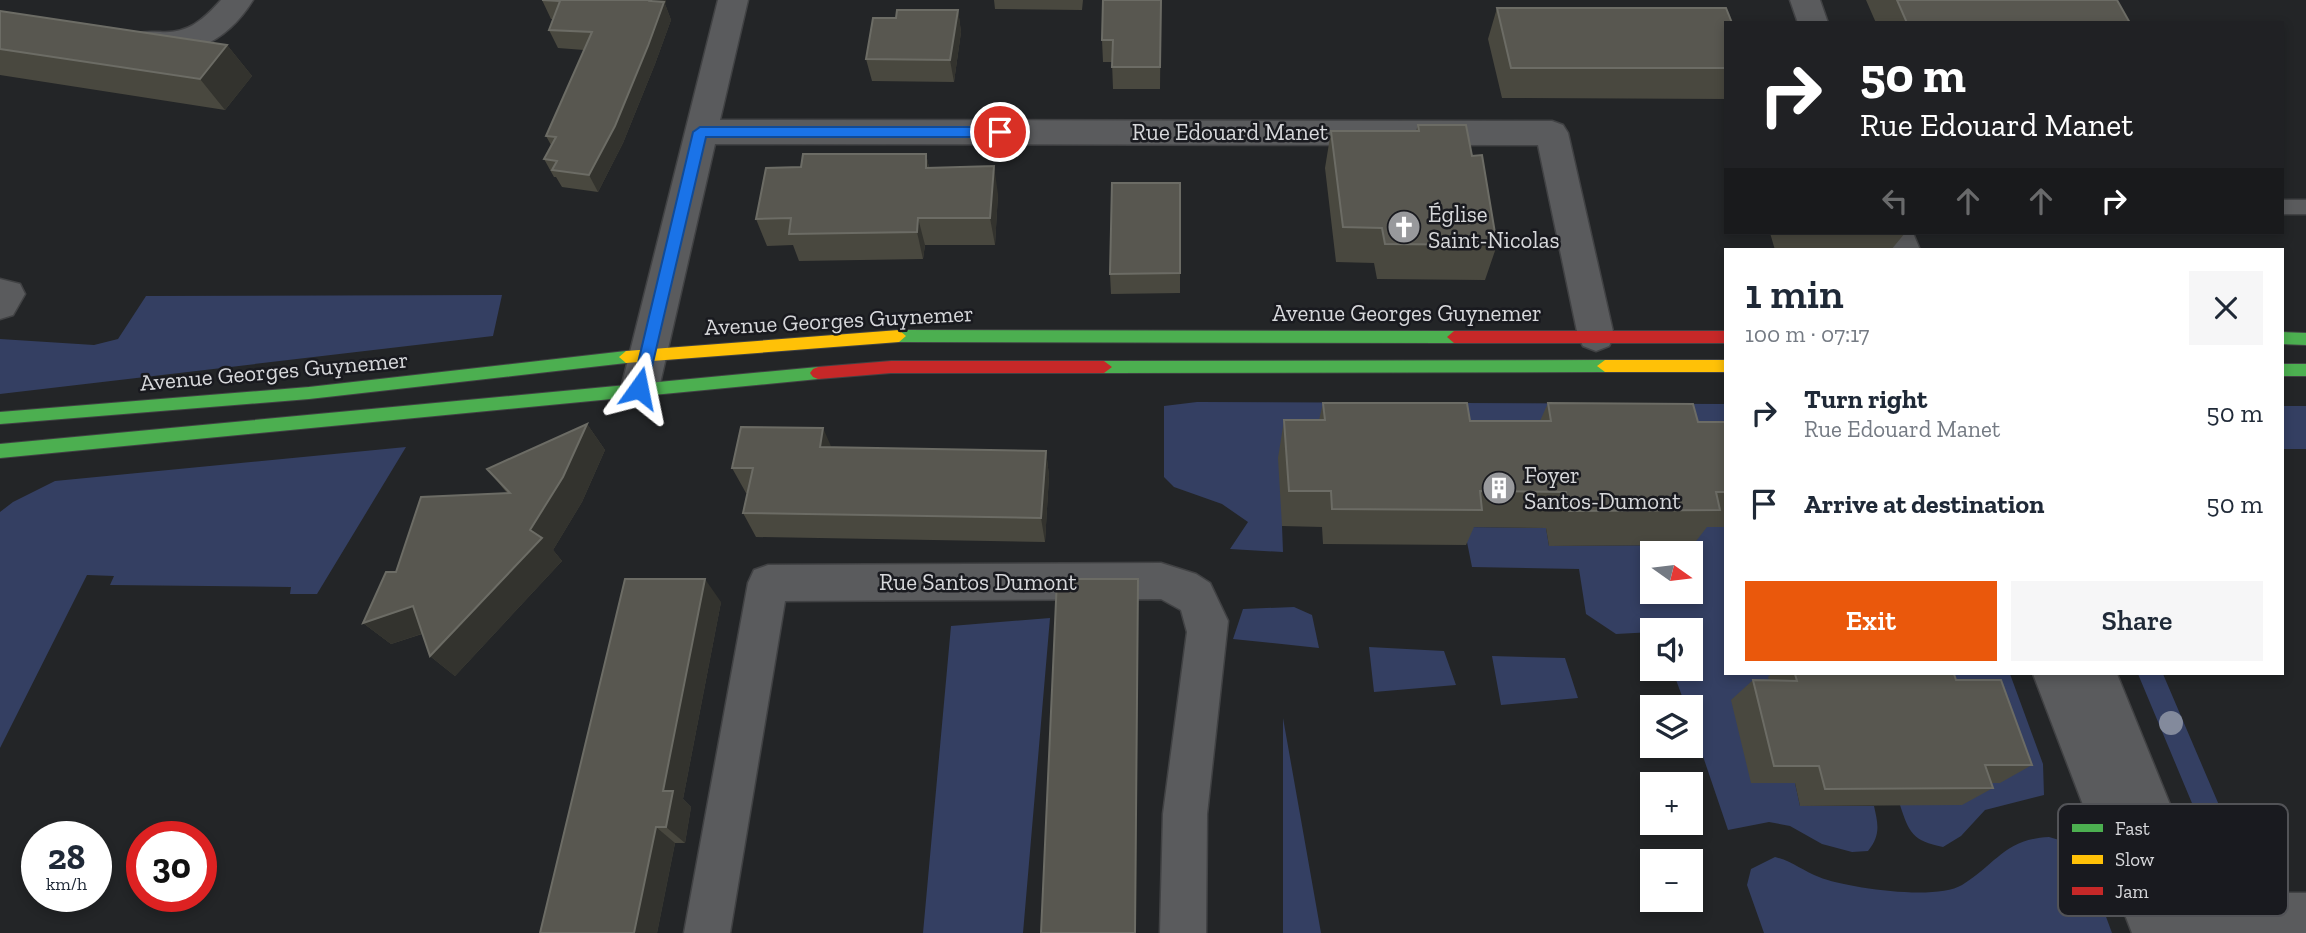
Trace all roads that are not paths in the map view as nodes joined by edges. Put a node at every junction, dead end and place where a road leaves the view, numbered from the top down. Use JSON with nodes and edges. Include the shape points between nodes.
{"nodes":[{"id":1,"x":238,"y":0,"type":"edge"},
{"id":2,"x":733,"y":0,"type":"edge"},
{"id":3,"x":1805,"y":0,"type":"edge"},
{"id":4,"x":1812,"y":21,"type":"edge"},
{"id":5,"x":117,"y":37,"type":"edge"},
{"id":6,"x":700,"y":132,"type":"junction"},
{"id":7,"x":2284,"y":207,"type":"edge"},
{"id":8,"x":2306,"y":207,"type":"edge"},
{"id":9,"x":0,"y":293,"type":"edge"},
{"id":10,"x":0,"y":305,"type":"edge"},
{"id":11,"x":1596,"y":336,"type":"junction"},
{"id":12,"x":1724,"y":337,"type":"edge"},
{"id":13,"x":2284,"y":338,"type":"edge"},
{"id":14,"x":2306,"y":339,"type":"edge"},
{"id":15,"x":1724,"y":366,"type":"edge"},
{"id":16,"x":2284,"y":370,"type":"edge"},
{"id":17,"x":2306,"y":370,"type":"edge"},
{"id":18,"x":643,"y":372,"type":"junction"},
{"id":19,"x":0,"y":418,"type":"edge"},
{"id":20,"x":0,"y":451,"type":"edge"},
{"id":21,"x":2054,"y":675,"type":"edge"},
{"id":22,"x":2096,"y":675,"type":"edge"},
{"id":23,"x":2116,"y":804,"type":"edge"},
{"id":24,"x":2136,"y":804,"type":"edge"},
{"id":25,"x":2306,"y":916,"type":"edge"},
{"id":26,"x":2174,"y":925,"type":"edge"},
{"id":27,"x":707,"y":933,"type":"edge"},
{"id":28,"x":1183,"y":933,"type":"edge"}],
"edges":[{"from":1,"to":5,"type":"street","via":[[212,30],[191,42],[169,45]]},
{"from":2,"to":6,"type":"street"},
{"from":3,"to":4,"type":"street"},
{"from":6,"to":11,"type":"street","name":"Rue Edouard Manet","via":[[1552,133]]},
{"from":6,"to":18,"type":"street"},
{"from":7,"to":8,"type":"lane"},
{"from":9,"to":10,"type":"street","via":[[7,294]]},
{"from":11,"to":12,"type":"street","name":"Avenue Georges Guynemer"},
{"from":11,"to":18,"type":"street","name":"Avenue Georges Guynemer","via":[[871,336]]},
{"from":13,"to":14,"type":"street"},
{"from":15,"to":18,"type":"street","name":"Avenue Georges Guynemer","via":[[929,366]]},
{"from":16,"to":17,"type":"street"},
{"from":18,"to":19,"type":"street","name":"Avenue Georges Guynemer"},
{"from":18,"to":20,"type":"street","name":"Avenue Georges Guynemer","via":[[310,423]]},
{"from":21,"to":23,"type":"street"},
{"from":22,"to":24,"type":"street"},
{"from":25,"to":26,"type":"street"},
{"from":27,"to":28,"type":"street","name":"Rue Santos Dumont","via":[[768,583],[1161,581],[1180,584],[1198,596],[1207,612],[1185,814]]}]}
